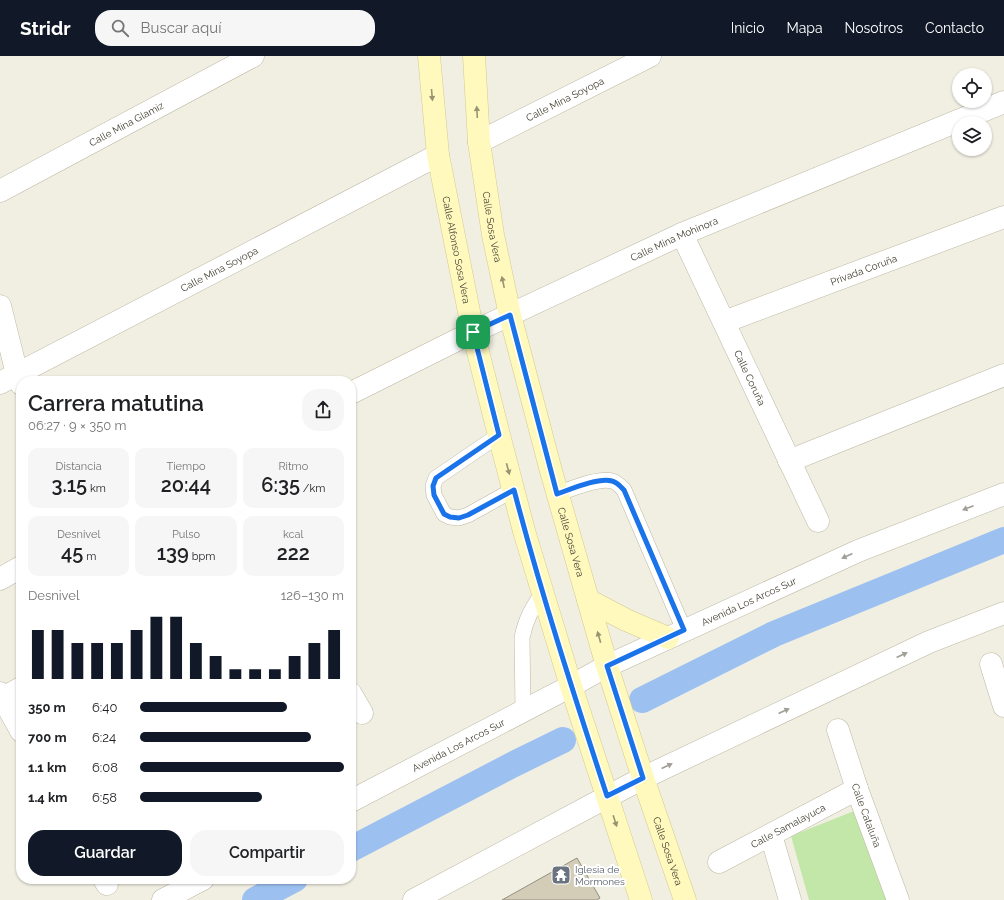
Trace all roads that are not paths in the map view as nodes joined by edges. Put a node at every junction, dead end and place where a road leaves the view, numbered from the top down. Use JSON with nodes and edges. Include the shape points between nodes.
{"nodes":[{"id":1,"x":253,"y":56,"type":"edge"},
{"id":2,"x":429,"y":56,"type":"edge"},
{"id":3,"x":474,"y":56,"type":"edge"},
{"id":4,"x":650,"y":56,"type":"edge"},
{"id":5,"x":1004,"y":102,"type":"edge"},
{"id":6,"x":479,"y":142,"type":"junction"},
{"id":7,"x":438,"y":155,"type":"junction"},
{"id":8,"x":0,"y":191,"type":"edge"},
{"id":9,"x":1004,"y":216,"type":"edge"},
{"id":10,"x":682,"y":234,"type":"junction"},
{"id":11,"x":0,"y":306,"type":"edge"},
{"id":12,"x":510,"y":315,"type":"junction"},
{"id":13,"x":724,"y":322,"type":"junction"},
{"id":14,"x":473,"y":332,"type":"junction"},
{"id":15,"x":1004,"y":375,"type":"edge"},
{"id":16,"x":22,"y":376,"type":"edge"},
{"id":17,"x":13,"y":381,"type":"edge"},
{"id":18,"x":356,"y":390,"type":"edge"},
{"id":19,"x":499,"y":435,"type":"junction"},
{"id":20,"x":789,"y":460,"type":"junction"},
{"id":21,"x":514,"y":490,"type":"junction"},
{"id":22,"x":557,"y":494,"type":"junction"},
{"id":23,"x":1004,"y":494,"type":"edge"},
{"id":24,"x":818,"y":521,"type":"dead end"},
{"id":25,"x":16,"y":571,"type":"edge"},
{"id":26,"x":0,"y":579,"type":"edge"},
{"id":27,"x":543,"y":592,"type":"junction"},
{"id":28,"x":588,"y":600,"type":"junction"},
{"id":29,"x":1004,"y":613,"type":"edge"},
{"id":30,"x":676,"y":634,"type":"junction"},
{"id":31,"x":991,"y":664,"type":"dead end"},
{"id":32,"x":607,"y":666,"type":"junction"},
{"id":33,"x":571,"y":686,"type":"junction"},
{"id":34,"x":8,"y":693,"type":"edge"},
{"id":35,"x":356,"y":703,"type":"edge"},
{"id":36,"x":1004,"y":706,"type":"edge"},
{"id":37,"x":524,"y":710,"type":"junction"},
{"id":38,"x":362,"y":713,"type":"dead end"},
{"id":39,"x":16,"y":716,"type":"edge"},
{"id":40,"x":838,"y":730,"type":"dead end"},
{"id":41,"x":643,"y":778,"type":"junction"},
{"id":42,"x":857,"y":789,"type":"junction"},
{"id":43,"x":607,"y":796,"type":"junction"},
{"id":44,"x":356,"y":798,"type":"edge"},
{"id":45,"x":770,"y":835,"type":"junction"},
{"id":46,"x":719,"y":862,"type":"dead end"},
{"id":47,"x":193,"y":884,"type":"edge"},
{"id":48,"x":163,"y":900,"type":"edge"},
{"id":49,"x":414,"y":900,"type":"edge"},
{"id":50,"x":641,"y":900,"type":"edge"},
{"id":51,"x":686,"y":900,"type":"edge"},
{"id":52,"x":790,"y":900,"type":"edge"},
{"id":53,"x":898,"y":900,"type":"edge"}],
"edges":[{"from":1,"to":8,"type":"street","name":"Calle Mina Glamiz"},
{"from":2,"to":7,"type":"main road","name":"Calle Alfonso Sosa Vera","one_way":true},
{"from":6,"to":3,"type":"main road","name":"Calle Sosa Vera","one_way":true},
{"from":4,"to":6,"type":"street","name":"Calle Mina Soyopa"},
{"from":5,"to":10,"type":"street","name":"Calle Mina Mohinora"},
{"from":12,"to":6,"type":"main road","name":"Calle Sosa Vera","one_way":true,"via":[[493,235]]},
{"from":7,"to":14,"type":"main road","name":"Calle Alfonso Sosa Vera"},
{"from":7,"to":16,"type":"street","name":"Calle Mina Soyopa"},
{"from":9,"to":13,"type":"street","name":"Privada Coruña"},
{"from":10,"to":12,"type":"street","name":"Calle Mina Mohinora"},
{"from":10,"to":13,"type":"street","name":"Calle Coruña"},
{"from":11,"to":17,"type":"street"},
{"from":12,"to":14,"type":"street","name":"Calle Mina Mohinora"},
{"from":12,"to":22,"type":"main road","name":"Calle Sosa Vera"},
{"from":13,"to":20,"type":"street","name":"Calle Coruña"},
{"from":14,"to":18,"type":"street","name":"Calle Mina Mohinora"},
{"from":14,"to":19,"type":"main road","name":"Calle Alfonso Sosa Vera"},
{"from":15,"to":20,"type":"street"},
{"from":19,"to":21,"type":"main road","name":"Calle Alfonso Sosa Vera","one_way":true},
{"from":19,"to":21,"type":"lane","via":[[436,478],[433,486],[434,495],[444,514],[459,518]]},
{"from":20,"to":24,"type":"street","name":"Calle Coruña"},
{"from":21,"to":27,"type":"main road","name":"Calle Alfonso Sosa Vera"},
{"from":22,"to":28,"type":"main road","name":"Calle Sosa Vera"},
{"from":22,"to":30,"type":"lane","via":[[601,480],[612,481],[624,490]]},
{"from":23,"to":30,"type":"street","name":"Avenida Los Arcos Sur","one_way":true,"via":[[858,551]]},
{"from":25,"to":26,"type":"street"},
{"from":27,"to":33,"type":"main road","name":"Calle Alfonso Sosa Vera"},
{"from":27,"to":37,"type":"lane","via":[[531,610],[522,638]]},
{"from":28,"to":30,"type":"main road","via":[[626,620]]},
{"from":32,"to":28,"type":"main road","name":"Calle Sosa Vera","one_way":true},
{"from":41,"to":29,"type":"street","one_way":true,"via":[[929,642]]},
{"from":30,"to":32,"type":"street","name":"Avenida Los Arcos Sur"},
{"from":31,"to":36,"type":"street"},
{"from":32,"to":33,"type":"street","name":"Avenida Los Arcos Sur"},
{"from":32,"to":41,"type":"main road","name":"Calle Sosa Vera"},
{"from":33,"to":37,"type":"street","name":"Avenida Los Arcos Sur"},
{"from":33,"to":43,"type":"main road","name":"Calle Alfonso Sosa Vera"},
{"from":34,"to":39,"type":"street"},
{"from":35,"to":38,"type":"street"},
{"from":37,"to":44,"type":"street","name":"Avenida Los Arcos Sur"},
{"from":40,"to":42,"type":"street","name":"Calle Cataluña"},
{"from":41,"to":43,"type":"street"},
{"from":41,"to":51,"type":"main road","name":"Calle Sosa Vera"},
{"from":42,"to":45,"type":"street","name":"Calle Samalayuca"},
{"from":42,"to":53,"type":"street","name":"Calle Cataluña"},
{"from":43,"to":49,"type":"street"},
{"from":43,"to":50,"type":"main road","name":"Calle Alfonso Sosa Vera","one_way":true},
{"from":45,"to":46,"type":"street","name":"Calle Samalayuca"},
{"from":45,"to":52,"type":"street"},
{"from":47,"to":48,"type":"street"}]}
